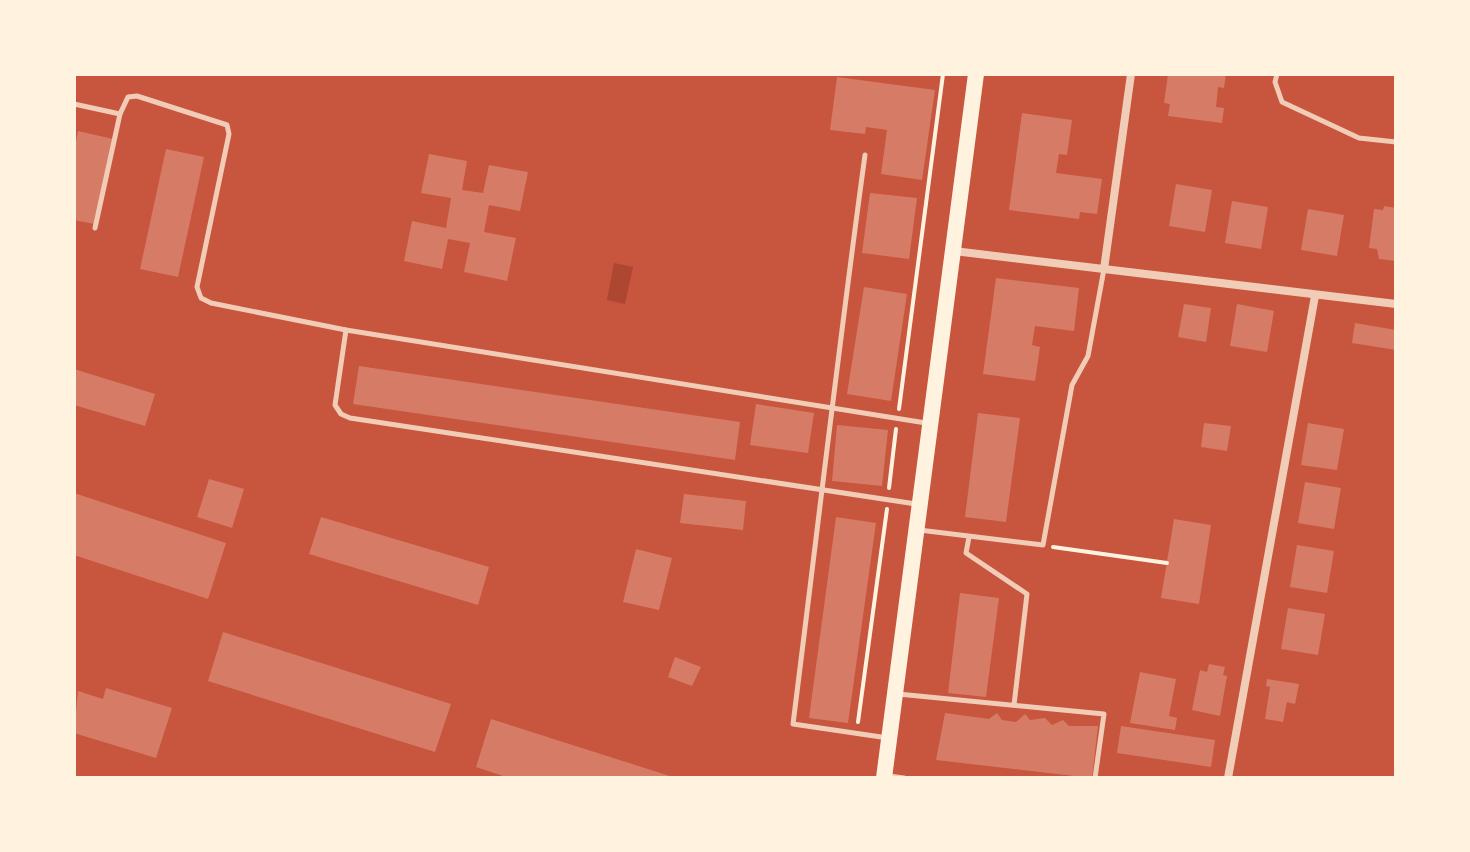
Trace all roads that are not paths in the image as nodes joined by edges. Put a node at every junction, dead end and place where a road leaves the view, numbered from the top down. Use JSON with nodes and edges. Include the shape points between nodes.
{"nodes":[{"id":1,"x":976,"y":74,"type":"edge"},
{"id":2,"x":1131,"y":74,"type":"edge"},
{"id":3,"x":1277,"y":74,"type":"edge"},
{"id":4,"x":74,"y":104,"type":"edge"},
{"id":5,"x":120,"y":114,"type":"junction"},
{"id":6,"x":1396,"y":142,"type":"edge"},
{"id":7,"x":865,"y":155,"type":"dead end"},
{"id":8,"x":95,"y":228,"type":"dead end"},
{"id":9,"x":954,"y":251,"type":"junction"},
{"id":10,"x":1104,"y":269,"type":"junction"},
{"id":11,"x":1315,"y":296,"type":"junction"},
{"id":12,"x":1396,"y":304,"type":"edge"},
{"id":13,"x":346,"y":330,"type":"junction"},
{"id":14,"x":830,"y":408,"type":"junction"},
{"id":15,"x":930,"y":424,"type":"junction"},
{"id":16,"x":823,"y":489,"type":"junction"},
{"id":17,"x":921,"y":505,"type":"junction"},
{"id":18,"x":918,"y":530,"type":"junction"},
{"id":19,"x":969,"y":537,"type":"junction"},
{"id":20,"x":897,"y":694,"type":"junction"},
{"id":21,"x":1014,"y":705,"type":"junction"},
{"id":22,"x":889,"y":738,"type":"junction"},
{"id":23,"x":884,"y":776,"type":"edge"},
{"id":24,"x":904,"y":778,"type":"edge"},
{"id":25,"x":1095,"y":778,"type":"edge"},
{"id":26,"x":1228,"y":778,"type":"edge"}],
"edges":[{"from":1,"to":9,"type":"main road"},
{"from":2,"to":10,"type":"street"},
{"from":3,"to":6,"type":"lane","via":[[1282,102],[1290,107],[1359,138]]},
{"from":4,"to":5,"type":"lane"},
{"from":5,"to":8,"type":"lane"},
{"from":5,"to":13,"type":"lane","via":[[128,97],[137,96],[227,125],[197,287],[201,298]]},
{"from":7,"to":14,"type":"lane"},
{"from":9,"to":10,"type":"street"},
{"from":9,"to":15,"type":"main road"},
{"from":10,"to":11,"type":"street"},
{"from":10,"to":19,"type":"lane","via":[[1088,356],[1072,385],[1043,545]]},
{"from":11,"to":12,"type":"street"},
{"from":11,"to":26,"type":"street"},
{"from":13,"to":14,"type":"lane"},
{"from":13,"to":16,"type":"lane","via":[[335,405],[350,418]]},
{"from":14,"to":15,"type":"lane"},
{"from":14,"to":16,"type":"lane"},
{"from":15,"to":17,"type":"main road"},
{"from":16,"to":17,"type":"lane"},
{"from":16,"to":22,"type":"lane","via":[[793,724]]},
{"from":17,"to":18,"type":"main road"},
{"from":18,"to":19,"type":"lane"},
{"from":18,"to":20,"type":"main road"},
{"from":19,"to":21,"type":"lane","via":[[966,553],[1027,594]]},
{"from":20,"to":21,"type":"lane"},
{"from":20,"to":22,"type":"main road"},
{"from":21,"to":25,"type":"lane","via":[[1104,714]]},
{"from":22,"to":23,"type":"main road"},
{"from":23,"to":24,"type":"lane"}]}
